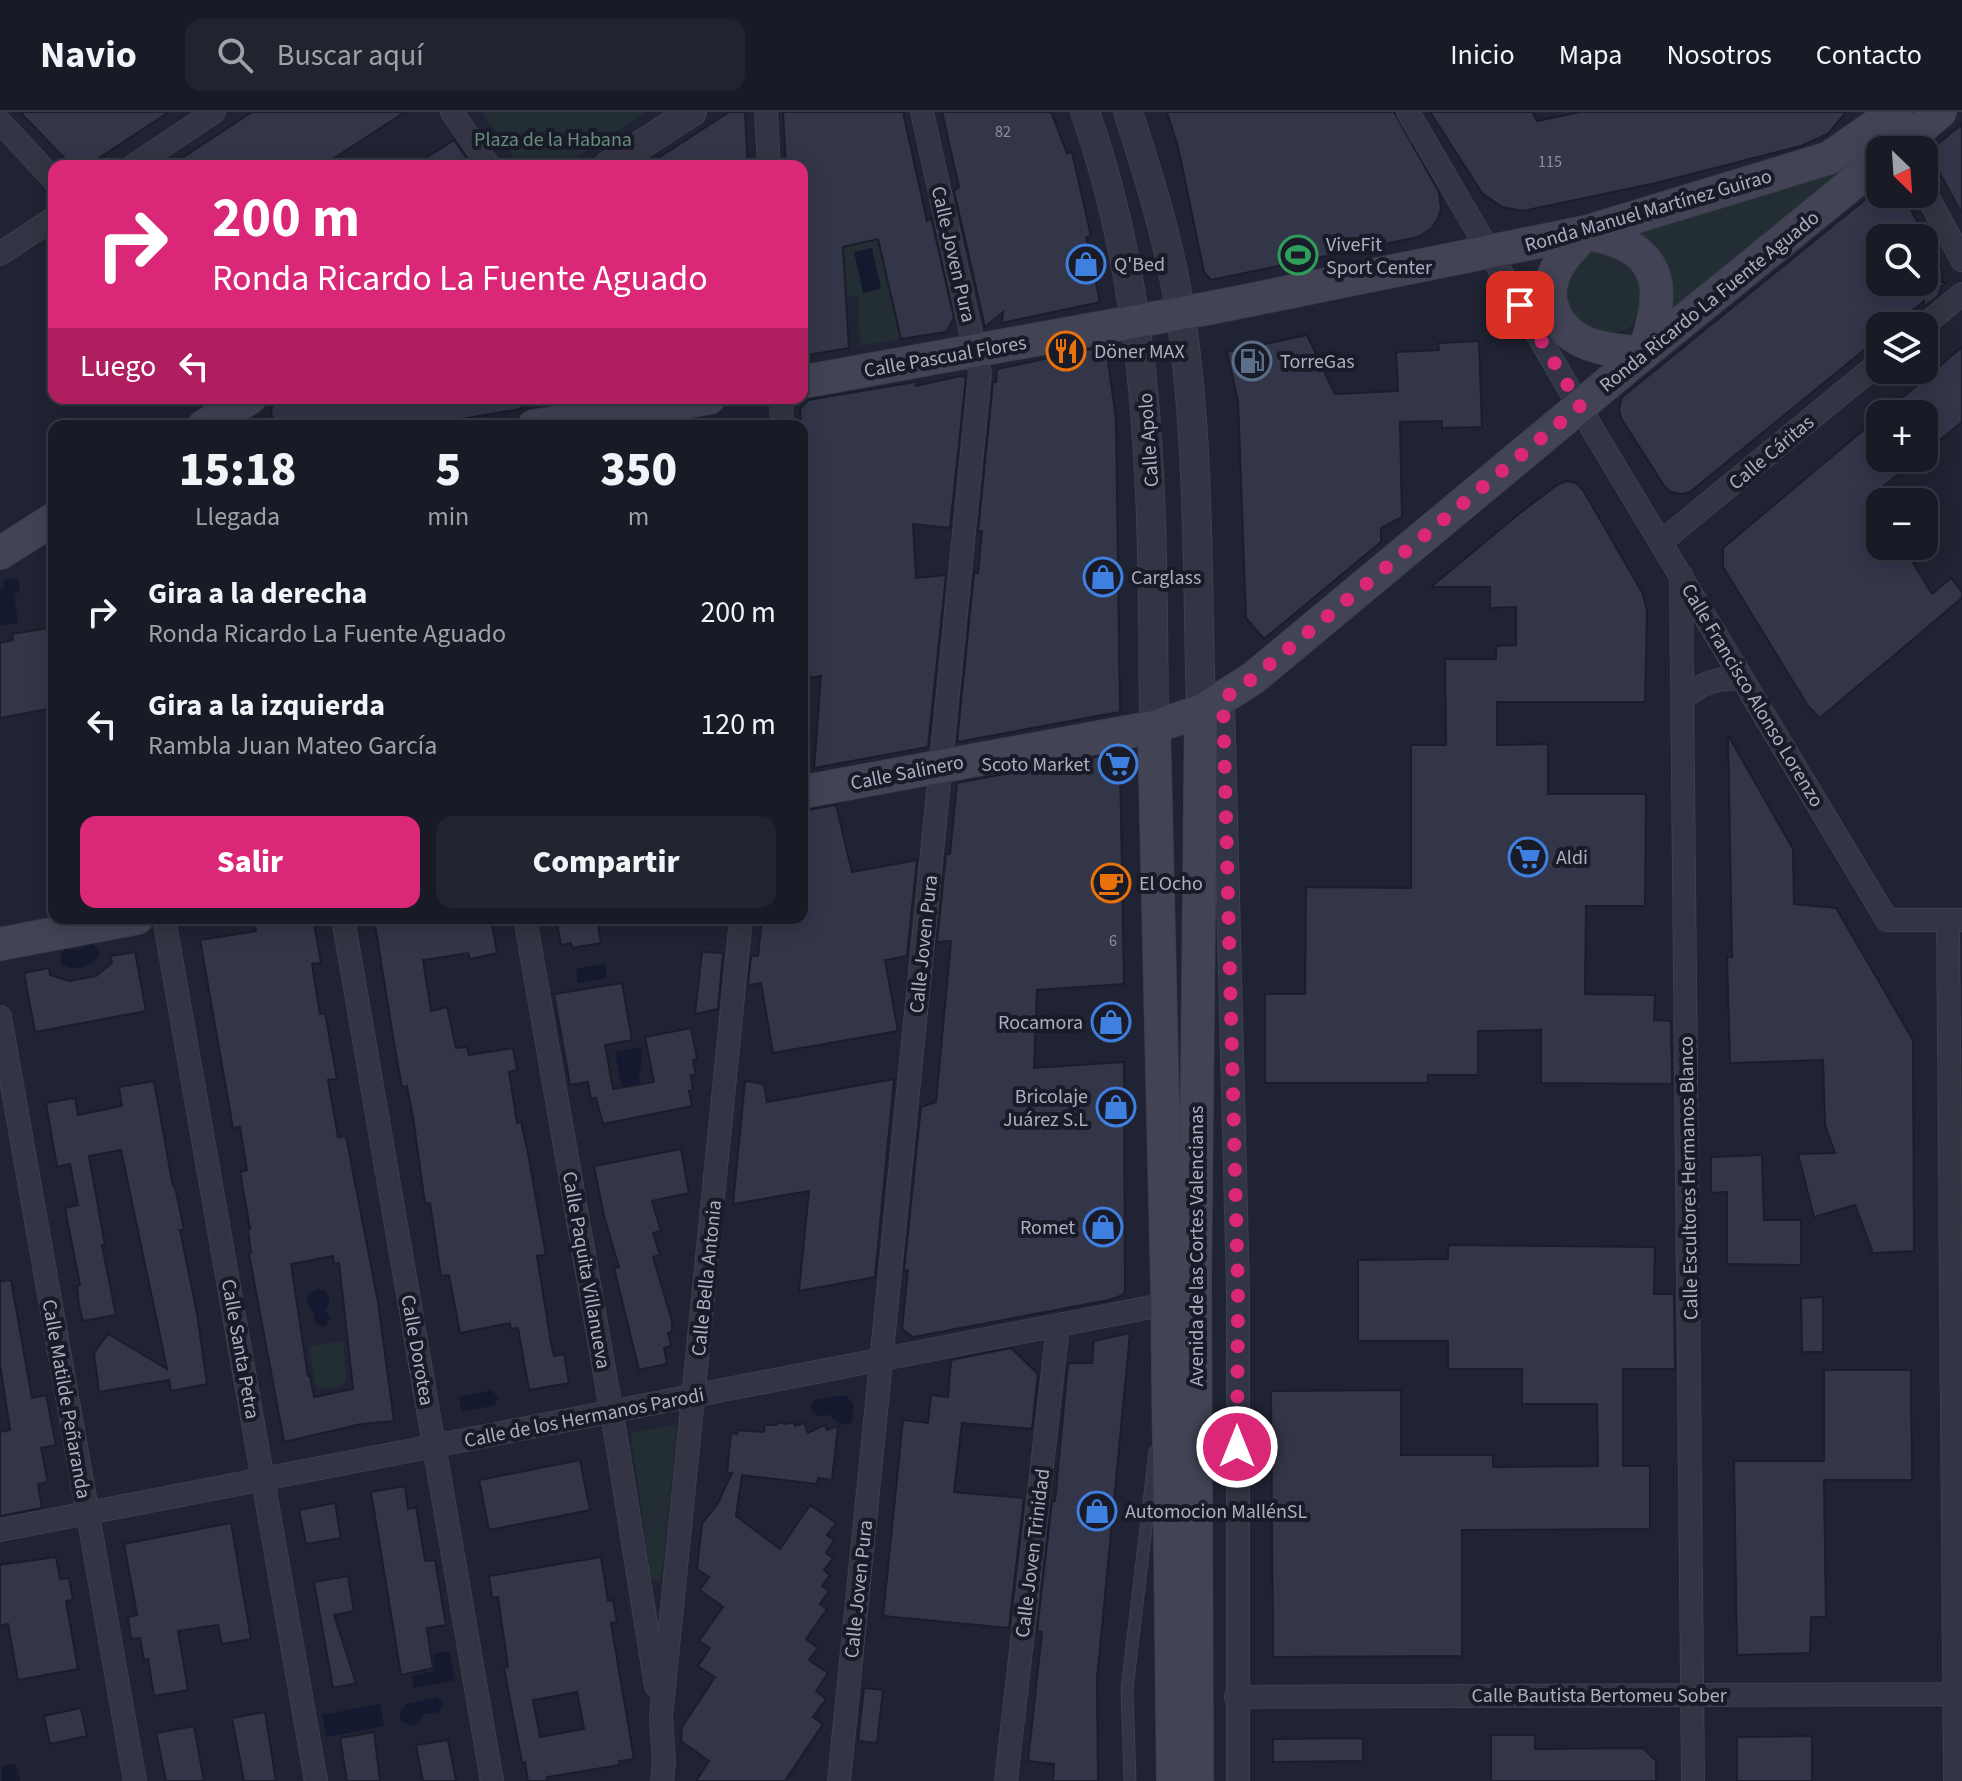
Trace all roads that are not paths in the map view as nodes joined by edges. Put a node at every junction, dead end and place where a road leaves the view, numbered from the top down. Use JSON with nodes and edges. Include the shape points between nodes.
{"nodes":[{"id":1,"x":214,"y":112,"type":"edge"},
{"id":2,"x":452,"y":112,"type":"edge"},
{"id":3,"x":692,"y":112,"type":"edge"},
{"id":4,"x":766,"y":112,"type":"edge"},
{"id":5,"x":922,"y":112,"type":"edge"},
{"id":6,"x":1085,"y":112,"type":"edge"},
{"id":7,"x":1128,"y":112,"type":"edge"},
{"id":8,"x":1408,"y":112,"type":"edge"},
{"id":9,"x":1940,"y":112,"type":"edge"},
{"id":10,"x":0,"y":122,"type":"edge"},
{"id":11,"x":1891,"y":136,"type":"edge"},
{"id":12,"x":1866,"y":145,"type":"edge"},
{"id":13,"x":1829,"y":158,"type":"joint"},
{"id":14,"x":1866,"y":158,"type":"edge"},
{"id":15,"x":142,"y":160,"type":"edge"},
{"id":16,"x":485,"y":160,"type":"edge"},
{"id":17,"x":617,"y":160,"type":"edge"},
{"id":18,"x":769,"y":160,"type":"edge"},
{"id":19,"x":48,"y":174,"type":"edge"},
{"id":20,"x":1934,"y":208,"type":"edge"},
{"id":21,"x":48,"y":222,"type":"edge"},
{"id":22,"x":1586,"y":232,"type":"junction"},
{"id":23,"x":1489,"y":252,"type":"junction"},
{"id":24,"x":0,"y":254,"type":"edge"},
{"id":25,"x":1962,"y":260,"type":"edge"},
{"id":26,"x":1962,"y":294,"type":"edge"},
{"id":27,"x":1181,"y":314,"type":"junction"},
{"id":28,"x":1938,"y":314,"type":"edge"},
{"id":29,"x":1136,"y":322,"type":"junction"},
{"id":30,"x":976,"y":351,"type":"junction"},
{"id":31,"x":1644,"y":353,"type":"junction"},
{"id":32,"x":1866,"y":374,"type":"edge"},
{"id":33,"x":808,"y":381,"type":"edge"},
{"id":34,"x":240,"y":404,"type":"edge"},
{"id":35,"x":671,"y":404,"type":"edge"},
{"id":36,"x":1580,"y":406,"type":"junction"},
{"id":37,"x":621,"y":412,"type":"edge"},
{"id":38,"x":214,"y":420,"type":"edge"},
{"id":39,"x":571,"y":420,"type":"edge"},
{"id":40,"x":48,"y":523,"type":"edge"},
{"id":41,"x":1661,"y":542,"type":"junction"},
{"id":42,"x":0,"y":553,"type":"edge"},
{"id":43,"x":1681,"y":575,"type":"junction"},
{"id":44,"x":1743,"y":680,"type":"junction"},
{"id":45,"x":1683,"y":699,"type":"junction"},
{"id":46,"x":1212,"y":705,"type":"junction"},
{"id":47,"x":1154,"y":727,"type":"junction"},
{"id":48,"x":941,"y":765,"type":"junction"},
{"id":49,"x":808,"y":791,"type":"edge"},
{"id":50,"x":1955,"y":920,"type":"edge"},
{"id":51,"x":105,"y":924,"type":"edge"},
{"id":52,"x":165,"y":924,"type":"edge"},
{"id":53,"x":344,"y":924,"type":"edge"},
{"id":54,"x":526,"y":924,"type":"edge"},
{"id":55,"x":740,"y":924,"type":"edge"},
{"id":56,"x":0,"y":944,"type":"edge"},
{"id":57,"x":0,"y":1017,"type":"edge"},
{"id":58,"x":1167,"y":1304,"type":"junction"},
{"id":59,"x":1058,"y":1326,"type":"junction"},
{"id":60,"x":1168,"y":1343,"type":"junction"},
{"id":61,"x":881,"y":1360,"type":"junction"},
{"id":62,"x":694,"y":1396,"type":"junction"},
{"id":63,"x":612,"y":1412,"type":"junction"},
{"id":64,"x":434,"y":1446,"type":"junction"},
{"id":65,"x":264,"y":1479,"type":"junction"},
{"id":66,"x":88,"y":1513,"type":"junction"},
{"id":67,"x":0,"y":1530,"type":"edge"},
{"id":68,"x":1958,"y":1694,"type":"edge"},
{"id":69,"x":1692,"y":1695,"type":"junction"},
{"id":70,"x":1236,"y":1697,"type":"junction"},
{"id":71,"x":661,"y":1717,"type":"junction"},
{"id":72,"x":135,"y":1781,"type":"edge"},
{"id":73,"x":316,"y":1781,"type":"edge"},
{"id":74,"x":492,"y":1781,"type":"edge"},
{"id":75,"x":662,"y":1781,"type":"edge"},
{"id":76,"x":839,"y":1781,"type":"edge"},
{"id":77,"x":1006,"y":1781,"type":"edge"},
{"id":78,"x":1130,"y":1781,"type":"edge"},
{"id":79,"x":1173,"y":1781,"type":"edge"},
{"id":80,"x":1197,"y":1781,"type":"edge"},
{"id":81,"x":1238,"y":1781,"type":"edge"},
{"id":82,"x":1693,"y":1781,"type":"edge"},
{"id":83,"x":1955,"y":1781,"type":"edge"}],
"edges":[{"from":1,"to":15,"type":"street"},
{"from":2,"to":16,"type":"street"},
{"from":3,"to":17,"type":"street"},
{"from":4,"to":18,"type":"street"},
{"from":5,"to":30,"type":"street","name":"Calle Joven Pura"},
{"from":6,"to":29,"type":"street","name":"Calle Apolo","via":[[1114,211]]},
{"from":7,"to":27,"type":"street","via":[[1156,202]]},
{"from":8,"to":23,"type":"street","name":"Calle Francisco Alonso Lorenzo"},
{"from":9,"to":11,"type":"main road","name":"Ronda Ricardo La Fuente Aguado"},
{"from":10,"to":19,"type":"street"},
{"from":12,"to":13,"type":"main road","name":"Ronda Ricardo La Fuente Aguado"},
{"from":13,"to":22,"type":"main road","name":"Ronda Manuel Martínez Guirao"},
{"from":14,"to":31,"type":"main road","name":"Ronda Ricardo La Fuente Aguado"},
{"from":20,"to":25,"type":"street"},
{"from":21,"to":24,"type":"street"},
{"from":22,"to":23,"type":"main road","name":"Ronda Manuel Martínez Guirao"},
{"from":22,"to":31,"type":"main road","via":[[1623,244],[1650,265],[1657,299]]},
{"from":22,"to":31,"type":"main road","via":[[1556,269],[1550,286],[1557,321],[1585,344]]},
{"from":23,"to":27,"type":"main road","name":"Ronda Manuel Martínez Guirao"},
{"from":23,"to":36,"type":"street","name":"Calle Francisco Alonso Lorenzo"},
{"from":26,"to":28,"type":"street"},
{"from":27,"to":29,"type":"main road","name":"Ronda Manuel Martínez Guirao"},
{"from":27,"to":46,"type":"street"},
{"from":29,"to":30,"type":"main road","name":"Calle Pascual Flores"},
{"from":29,"to":47,"type":"street","name":"Calle Apolo","via":[[1151,478]]},
{"from":30,"to":33,"type":"main road","name":"Calle Pascual Flores"},
{"from":30,"to":48,"type":"street","name":"Calle Joven Pura","via":[[980,373]]},
{"from":31,"to":36,"type":"main road","name":"Ronda Ricardo La Fuente Aguado"},
{"from":32,"to":41,"type":"street","name":"Calle Cáritas"},
{"from":34,"to":38,"type":"main road"},
{"from":35,"to":37,"type":"main road"},
{"from":36,"to":41,"type":"street","name":"Calle Francisco Alonso Lorenzo"},
{"from":36,"to":46,"type":"main road","name":"Ronda Ricardo La Fuente Aguado","via":[[1252,679]]},
{"from":37,"to":39,"type":"main road"},
{"from":40,"to":42,"type":"main road"},
{"from":41,"to":43,"type":"street","name":"Calle Francisco Alonso Lorenzo"},
{"from":43,"to":44,"type":"street","name":"Calle Francisco Alonso Lorenzo"},
{"from":43,"to":45,"type":"street","name":"Calle Escultores Hermanos Blanco"},
{"from":44,"to":45,"type":"street","via":[[1713,681]]},
{"from":44,"to":50,"type":"street","name":"Calle Francisco Alonso Lorenzo","via":[[1887,920]]},
{"from":45,"to":69,"type":"street","name":"Calle Escultores Hermanos Blanco"},
{"from":46,"to":47,"type":"main road","name":"Ronda Ricardo La Fuente Aguado"},
{"from":46,"to":70,"type":"street","name":"Avenida de las Cortes Valencianas","via":[[1238,1290]]},
{"from":46,"to":80,"type":"main road","name":"Avenida de las Cortes Valencianas","via":[[1195,1279]]},
{"from":47,"to":48,"type":"main road","name":"Calle Salinero"},
{"from":47,"to":58,"type":"main road","name":"Avenida de las Cortes Valencianas"},
{"from":48,"to":49,"type":"main road","name":"Calle Salinero"},
{"from":48,"to":61,"type":"street","name":"Calle Joven Pura"},
{"from":50,"to":68,"type":"street"},
{"from":51,"to":56,"type":"main road"},
{"from":52,"to":65,"type":"street","name":"Calle Santa Petra"},
{"from":53,"to":64,"type":"street","name":"Calle Dorotea"},
{"from":54,"to":63,"type":"street","name":"Calle Paquita Villanueva"},
{"from":55,"to":62,"type":"street","name":"Calle Bella Antonia"},
{"from":57,"to":66,"type":"street","name":"Calle Matilde Peñaranda"},
{"from":58,"to":59,"type":"street","name":"Calle de los Hermanos Parodi"},
{"from":58,"to":60,"type":"main road","name":"Avenida de las Cortes Valencianas"},
{"from":59,"to":61,"type":"street","name":"Calle de los Hermanos Parodi"},
{"from":59,"to":77,"type":"street","name":"Calle Joven Trinidad"},
{"from":60,"to":78,"type":"lane","via":[[1127,1689]]},
{"from":60,"to":79,"type":"main road","name":"Avenida de las Cortes Valencianas"},
{"from":61,"to":62,"type":"street","name":"Calle de los Hermanos Parodi"},
{"from":61,"to":76,"type":"street","name":"Calle Joven Pura"},
{"from":62,"to":63,"type":"street","name":"Calle de los Hermanos Parodi"},
{"from":62,"to":71,"type":"street","name":"Calle Bella Antonia"},
{"from":63,"to":64,"type":"street","name":"Calle de los Hermanos Parodi"},
{"from":63,"to":71,"type":"street","name":"Calle Paquita Villanueva"},
{"from":64,"to":65,"type":"street","name":"Calle de los Hermanos Parodi"},
{"from":64,"to":74,"type":"street","name":"Calle Dorotea"},
{"from":65,"to":66,"type":"street","name":"Calle de los Hermanos Parodi"},
{"from":65,"to":73,"type":"street","name":"Calle Santa Petra"},
{"from":66,"to":67,"type":"street","name":"Calle de los Hermanos Parodi"},
{"from":66,"to":72,"type":"street","name":"Calle Matilde Peñaranda"},
{"from":68,"to":69,"type":"street","name":"Calle Bautista Bertomeu Sober"},
{"from":68,"to":83,"type":"street"},
{"from":69,"to":70,"type":"street","name":"Calle Bautista Bertomeu Sober"},
{"from":69,"to":82,"type":"street","name":"Calle Escultores Hermanos Blanco"},
{"from":70,"to":81,"type":"street","name":"Avenida de las Cortes Valencianas"},
{"from":71,"to":75,"type":"street","name":"Calle Bella Antonia"}]}
